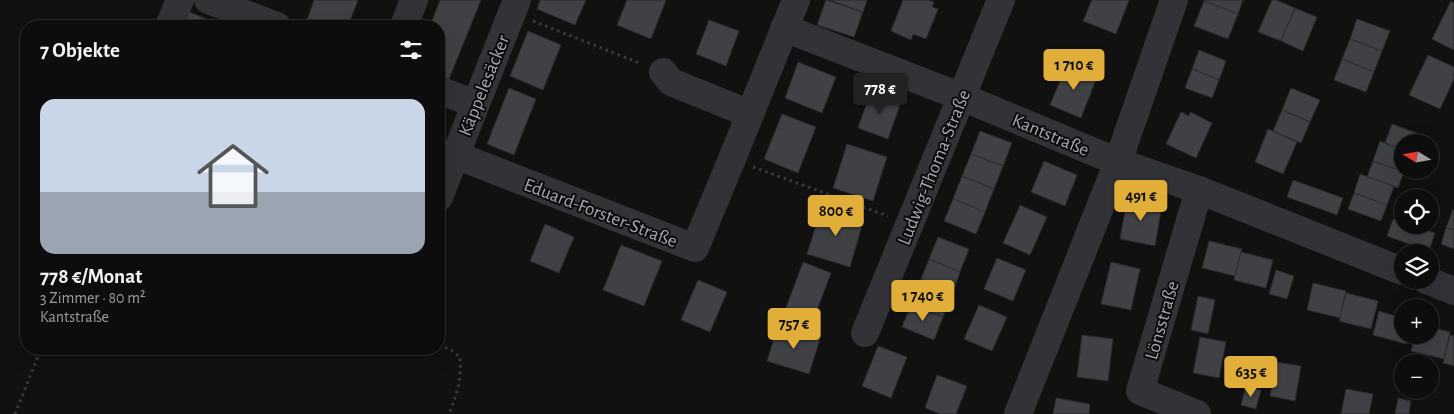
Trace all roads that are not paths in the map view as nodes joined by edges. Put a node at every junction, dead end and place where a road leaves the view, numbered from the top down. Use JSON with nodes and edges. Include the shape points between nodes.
{"nodes":[{"id":1,"x":180,"y":0,"type":"edge"},
{"id":2,"x":208,"y":0,"type":"edge"},
{"id":3,"x":414,"y":0,"type":"edge"},
{"id":4,"x":796,"y":0,"type":"edge"},
{"id":5,"x":1001,"y":0,"type":"edge"},
{"id":6,"x":1174,"y":0,"type":"edge"},
{"id":7,"x":515,"y":6,"type":"edge"},
{"id":8,"x":272,"y":16,"type":"edge"},
{"id":9,"x":172,"y":20,"type":"edge"},
{"id":10,"x":406,"y":20,"type":"edge"},
{"id":11,"x":784,"y":28,"type":"junction"},
{"id":12,"x":663,"y":72,"type":"road end"},
{"id":13,"x":445,"y":92,"type":"edge"},
{"id":14,"x":962,"y":97,"type":"junction"},
{"id":15,"x":475,"y":104,"type":"junction"},
{"id":16,"x":750,"y":114,"type":"junction"},
{"id":17,"x":455,"y":155,"type":"junction"},
{"id":18,"x":1118,"y":162,"type":"junction"},
{"id":19,"x":445,"y":182,"type":"edge"},
{"id":20,"x":1199,"y":190,"type":"junction"},
{"id":21,"x":1394,"y":268,"type":"edge"},
{"id":22,"x":1439,"y":285,"type":"edge"},
{"id":23,"x":1454,"y":291,"type":"edge"},
{"id":24,"x":866,"y":333,"type":"dead end"},
{"id":25,"x":1018,"y":414,"type":"edge"},
{"id":26,"x":1196,"y":414,"type":"edge"}],
"edges":[{"from":1,"to":9,"type":"street"},
{"from":2,"to":8,"type":"street"},
{"from":3,"to":10,"type":"street"},
{"from":4,"to":11,"type":"street","name":"Eduard-Forster-Straße"},
{"from":5,"to":14,"type":"street","name":"Ludwig-Thoma-Straße"},
{"from":6,"to":18,"type":"street"},
{"from":7,"to":15,"type":"street","name":"Käppelesäcker"},
{"from":11,"to":14,"type":"street","name":"Kantstraße"},
{"from":11,"to":16,"type":"street","name":"Eduard-Forster-Straße"},
{"from":12,"to":16,"type":"street","via":[[671,82]]},
{"from":13,"to":15,"type":"street"},
{"from":14,"to":18,"type":"street","name":"Kantstraße"},
{"from":14,"to":24,"type":"street","name":"Ludwig-Thoma-Straße"},
{"from":15,"to":17,"type":"street","name":"Käppelesäcker"},
{"from":16,"to":17,"type":"street","name":"Eduard-Forster-Straße","via":[[695,248]]},
{"from":17,"to":19,"type":"street","name":"Käppelesäcker"},
{"from":18,"to":20,"type":"street","name":"Kantstraße"},
{"from":18,"to":25,"type":"street"},
{"from":20,"to":21,"type":"street","name":"Kantstraße"},
{"from":20,"to":26,"type":"street","name":"Lönsstraße","via":[[1140,391]]},
{"from":22,"to":23,"type":"street"}]}
